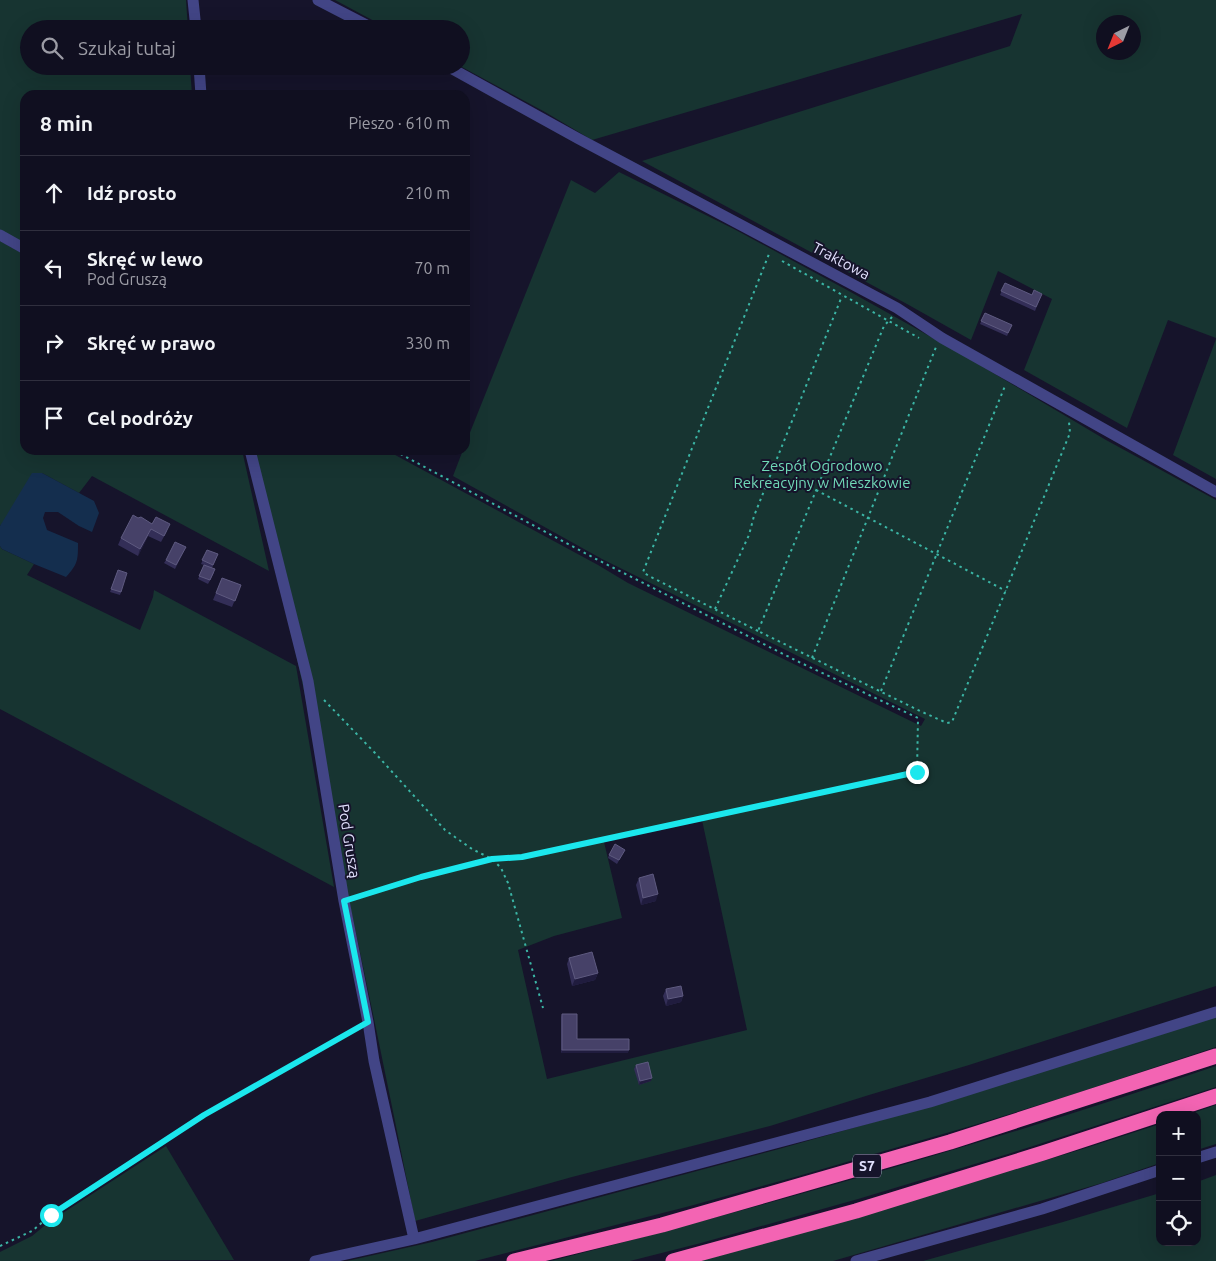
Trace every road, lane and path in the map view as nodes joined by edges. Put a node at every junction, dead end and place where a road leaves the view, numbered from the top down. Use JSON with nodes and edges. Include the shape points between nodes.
{"nodes":[{"id":1,"x":193,"y":0,"type":"edge"},
{"id":2,"x":318,"y":0,"type":"edge"},
{"id":3,"x":195,"y":20,"type":"edge"},
{"id":4,"x":357,"y":20,"type":"edge"},
{"id":5,"x":200,"y":75,"type":"edge"},
{"id":6,"x":463,"y":75,"type":"edge"},
{"id":7,"x":201,"y":90,"type":"edge"},
{"id":8,"x":0,"y":235,"type":"edge"},
{"id":9,"x":20,"y":246,"type":"edge"},
{"id":10,"x":842,"y":296,"type":"junction"},
{"id":11,"x":888,"y":321,"type":"junction"},
{"id":12,"x":920,"y":338,"type":"dead end"},
{"id":13,"x":936,"y":347,"type":"dead end"},
{"id":14,"x":1005,"y":386,"type":"dead end"},
{"id":15,"x":1068,"y":421,"type":"dead end"},
{"id":16,"x":251,"y":455,"type":"edge"},
{"id":17,"x":402,"y":455,"type":"edge"},
{"id":18,"x":816,"y":490,"type":"junction"},
{"id":19,"x":1216,"y":492,"type":"edge"},
{"id":20,"x":868,"y":518,"type":"junction"},
{"id":21,"x":937,"y":554,"type":"junction"},
{"id":22,"x":1006,"y":591,"type":"junction"},
{"id":23,"x":715,"y":609,"type":"junction"},
{"id":24,"x":758,"y":631,"type":"junction"},
{"id":25,"x":812,"y":658,"type":"junction"},
{"id":26,"x":308,"y":681,"type":"junction"},
{"id":27,"x":881,"y":691,"type":"junction"},
{"id":28,"x":492,"y":859,"type":"junction"},
{"id":29,"x":344,"y":901,"type":"junction"},
{"id":30,"x":543,"y":1008,"type":"dead end"},
{"id":31,"x":1216,"y":1012,"type":"edge"},
{"id":32,"x":368,"y":1022,"type":"junction"},
{"id":33,"x":1216,"y":1056,"type":"edge"},
{"id":34,"x":1216,"y":1096,"type":"edge"},
{"id":35,"x":1216,"y":1152,"type":"edge"},
{"id":36,"x":1201,"y":1157,"type":"edge"},
{"id":37,"x":1156,"y":1171,"type":"edge"},
{"id":38,"x":414,"y":1239,"type":"junction"},
{"id":39,"x":0,"y":1246,"type":"edge"},
{"id":40,"x":315,"y":1261,"type":"edge"},
{"id":41,"x":514,"y":1261,"type":"edge"},
{"id":42,"x":673,"y":1261,"type":"edge"},
{"id":43,"x":856,"y":1261,"type":"edge"}],
"edges":[{"from":1,"to":3,"type":"street"},
{"from":2,"to":4,"type":"street"},
{"from":5,"to":7,"type":"street"},
{"from":6,"to":19,"type":"street","name":"Traktowa","via":[[897,308],[942,338]]},
{"from":8,"to":9,"type":"street"},
{"from":10,"to":11,"type":"path"},
{"from":10,"to":23,"type":"path","via":[[754,516],[750,535]]},
{"from":10,"to":23,"type":"path","via":[[769,254],[643,572]]},
{"from":11,"to":12,"type":"path"},
{"from":11,"to":18,"type":"path"},
{"from":13,"to":20,"type":"path"},
{"from":14,"to":21,"type":"path"},
{"from":15,"to":22,"type":"path","via":[[1070,433]]},
{"from":16,"to":26,"type":"street","name":"Pod Gruszą"},
{"from":17,"to":28,"type":"path","via":[[596,559],[918,718],[917,772],[522,857]]},
{"from":18,"to":20,"type":"path"},
{"from":18,"to":24,"type":"path"},
{"from":20,"to":21,"type":"path"},
{"from":20,"to":25,"type":"path"},
{"from":21,"to":22,"type":"path"},
{"from":21,"to":27,"type":"path"},
{"from":22,"to":27,"type":"path","via":[[952,722],[947,723]]},
{"from":23,"to":24,"type":"path"},
{"from":24,"to":25,"type":"path"},
{"from":25,"to":27,"type":"path"},
{"from":26,"to":28,"type":"path","via":[[445,830]]},
{"from":26,"to":29,"type":"street","name":"Pod Gruszą"},
{"from":28,"to":29,"type":"path"},
{"from":28,"to":30,"type":"path","via":[[508,883]]},
{"from":29,"to":32,"type":"street","name":"Pod Gruszą"},
{"from":31,"to":38,"type":"street","via":[[930,1102]]},
{"from":32,"to":38,"type":"street","name":"Pod Gruszą"},
{"from":32,"to":39,"type":"path","via":[[204,1115],[51,1215],[32,1231]]},
{"from":33,"to":41,"type":"highway","number":"S7","via":[[950,1142],[662,1225]]},
{"from":34,"to":42,"type":"highway","via":[[1043,1154],[856,1211]]},
{"from":35,"to":36,"type":"street"},
{"from":37,"to":43,"type":"street","via":[[1042,1210]]},
{"from":38,"to":40,"type":"street"}]}
